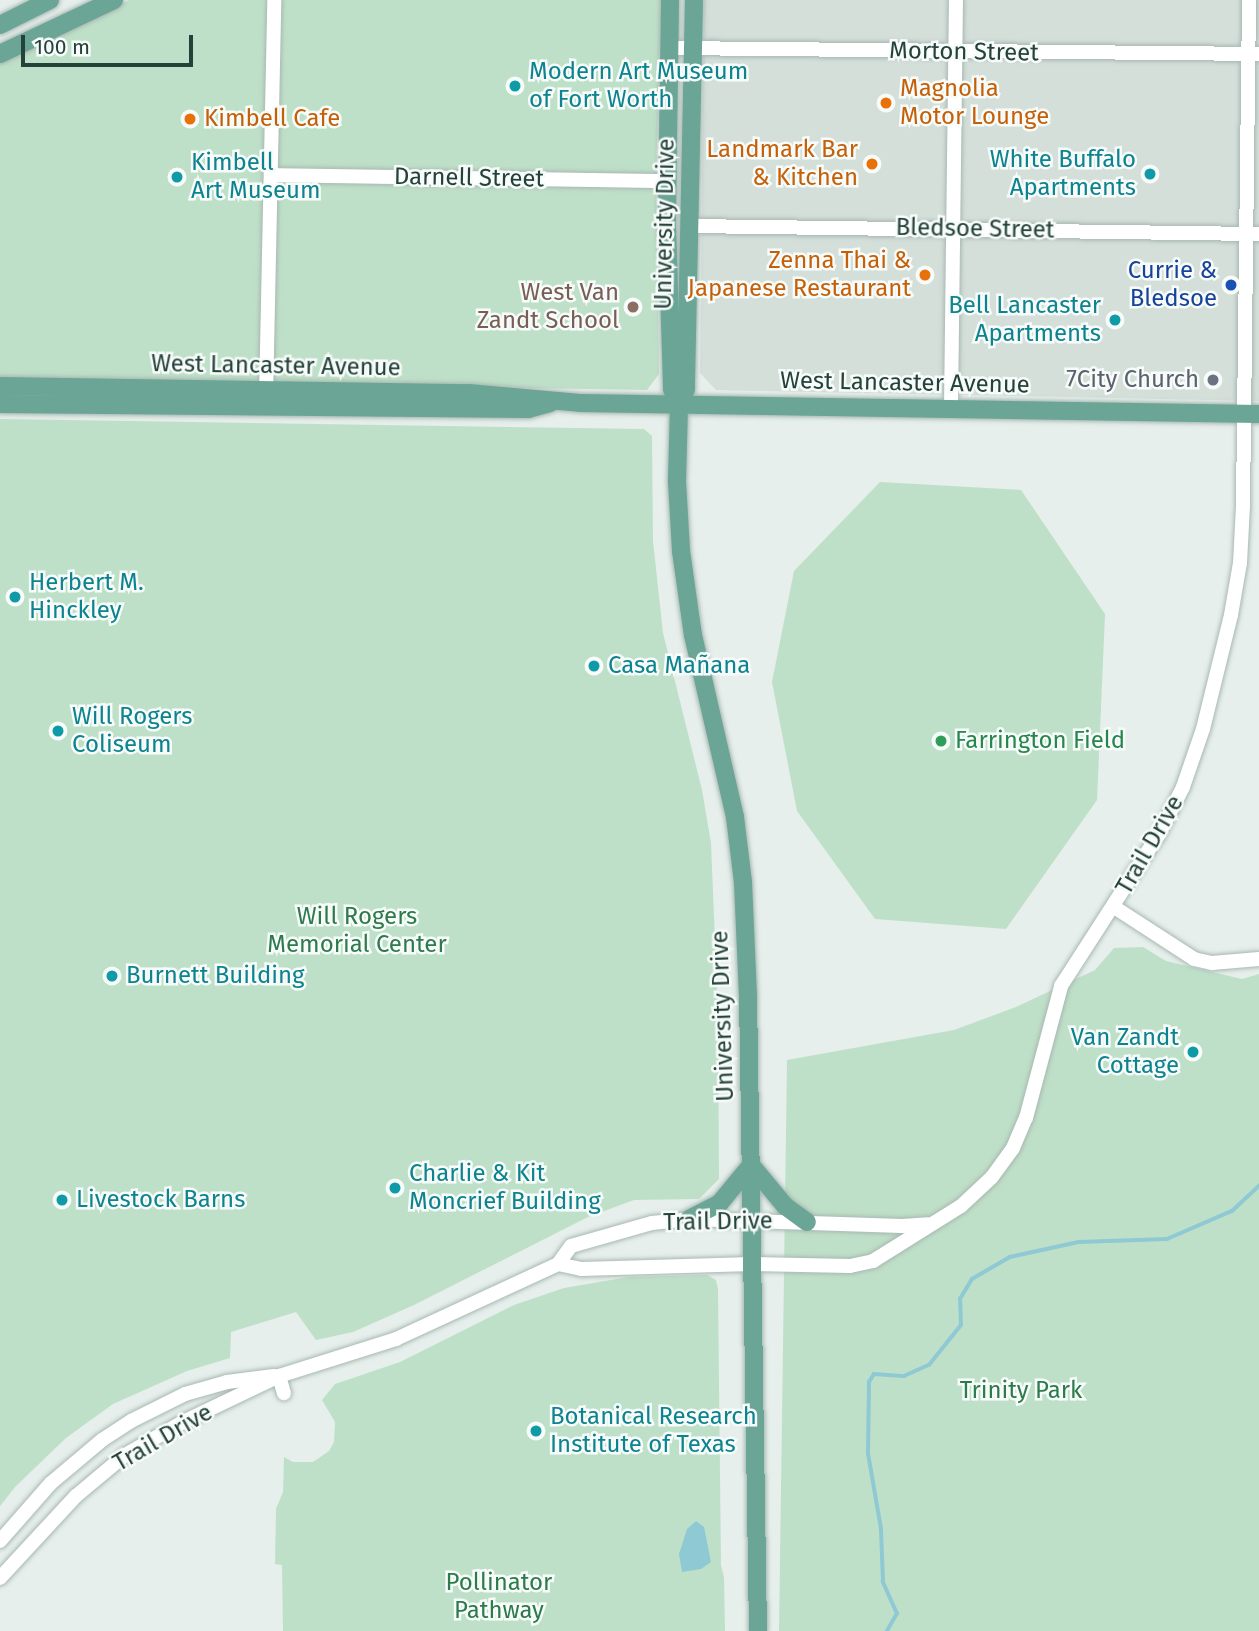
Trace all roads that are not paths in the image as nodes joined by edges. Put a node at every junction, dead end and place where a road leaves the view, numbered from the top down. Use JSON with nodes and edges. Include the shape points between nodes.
{"nodes":[{"id":1,"x":50,"y":0,"type":"edge"},
{"id":2,"x":61,"y":0,"type":"edge"},
{"id":3,"x":274,"y":0,"type":"edge"},
{"id":4,"x":670,"y":0,"type":"edge"},
{"id":5,"x":694,"y":0,"type":"edge"},
{"id":6,"x":956,"y":0,"type":"edge"},
{"id":7,"x":1249,"y":0,"type":"edge"},
{"id":8,"x":105,"y":2,"type":"edge"},
{"id":9,"x":71,"y":20,"type":"junction"},
{"id":10,"x":0,"y":25,"type":"edge"},
{"id":11,"x":670,"y":48,"type":"junction"},
{"id":12,"x":692,"y":49,"type":"junction"},
{"id":13,"x":955,"y":52,"type":"junction"},
{"id":14,"x":0,"y":54,"type":"edge"},
{"id":15,"x":1254,"y":54,"type":"edge"},
{"id":16,"x":271,"y":175,"type":"junction"},
{"id":17,"x":666,"y":181,"type":"junction"},
{"id":18,"x":690,"y":226,"type":"junction"},
{"id":19,"x":953,"y":229,"type":"junction"},
{"id":20,"x":1252,"y":234,"type":"edge"},
{"id":21,"x":0,"y":386,"type":"edge"},
{"id":22,"x":266,"y":398,"type":"junction"},
{"id":23,"x":0,"y":404,"type":"edge"},
{"id":24,"x":679,"y":405,"type":"junction"},
{"id":25,"x":951,"y":407,"type":"junction"},
{"id":26,"x":1252,"y":414,"type":"edge"},
{"id":27,"x":1114,"y":907,"type":"junction"},
{"id":28,"x":1259,"y":959,"type":"edge"},
{"id":29,"x":751,"y":1165,"type":"junction"},
{"id":30,"x":690,"y":1219,"type":"junction"},
{"id":31,"x":751,"y":1220,"type":"junction"},
{"id":32,"x":807,"y":1222,"type":"junction"},
{"id":33,"x":933,"y":1223,"type":"junction"},
{"id":34,"x":752,"y":1264,"type":"junction"},
{"id":35,"x":558,"y":1265,"type":"junction"},
{"id":36,"x":279,"y":1376,"type":"junction"},
{"id":37,"x":284,"y":1393,"type":"dead end"},
{"id":38,"x":0,"y":1541,"type":"edge"},
{"id":39,"x":0,"y":1578,"type":"edge"},
{"id":40,"x":758,"y":1631,"type":"edge"}],
"edges":[{"from":1,"to":10,"type":"main road"},
{"from":2,"to":9,"type":"main road"},
{"from":3,"to":16,"type":"street"},
{"from":4,"to":11,"type":"main road","name":"University Drive"},
{"from":5,"to":12,"type":"main road","name":"University Drive"},
{"from":6,"to":13,"type":"street"},
{"from":7,"to":15,"type":"street","name":"Trail Drive"},
{"from":8,"to":9,"type":"main road"},
{"from":9,"to":14,"type":"main road"},
{"from":11,"to":12,"type":"street","name":"Morton Street"},
{"from":11,"to":17,"type":"main road","name":"University Drive"},
{"from":12,"to":13,"type":"street","name":"Morton Street"},
{"from":12,"to":18,"type":"main road","name":"University Drive"},
{"from":13,"to":15,"type":"street","name":"Morton Street"},
{"from":13,"to":19,"type":"street"},
{"from":15,"to":20,"type":"street","name":"Trail Drive"},
{"from":16,"to":17,"type":"street","name":"Darnell Street"},
{"from":16,"to":22,"type":"street"},
{"from":17,"to":18,"type":"main road"},
{"from":17,"to":24,"type":"main road","name":"University Drive","via":[[672,389]]},
{"from":18,"to":19,"type":"street","name":"Bledsoe Street"},
{"from":18,"to":24,"type":"main road","name":"University Drive","via":[[686,390]]},
{"from":19,"to":20,"type":"street","name":"Bledsoe Street"},
{"from":19,"to":25,"type":"street"},
{"from":20,"to":26,"type":"street","name":"Trail Drive"},
{"from":21,"to":22,"type":"main road","name":"West Lancaster Avenue"},
{"from":22,"to":23,"type":"main road","name":"West Lancaster Avenue"},
{"from":22,"to":24,"type":"main road","name":"West Lancaster Avenue","via":[[469,393],[541,398],[550,403]]},
{"from":24,"to":25,"type":"main road","name":"West Lancaster Avenue"},
{"from":24,"to":29,"type":"main road","name":"University Drive","via":[[681,551],[693,635],[735,817],[743,882]]},
{"from":25,"to":26,"type":"main road","name":"West Lancaster Avenue"},
{"from":26,"to":27,"type":"street","name":"Trail Drive","via":[[1240,563],[1203,729],[1183,787]]},
{"from":27,"to":28,"type":"street","via":[[1194,959],[1213,963]]},
{"from":27,"to":33,"type":"street","name":"Trail Drive","via":[[1061,986],[1026,1118],[1013,1148],[992,1177],[961,1206]]},
{"from":29,"to":30,"type":"main road","via":[[719,1204]]},
{"from":29,"to":31,"type":"main road","name":"University Drive"},
{"from":29,"to":32,"type":"main road","via":[[785,1206]]},
{"from":30,"to":31,"type":"street","name":"Trail Drive"},
{"from":30,"to":35,"type":"street","name":"Trail Drive","via":[[652,1223],[571,1247]]},
{"from":31,"to":32,"type":"street","name":"Trail Drive"},
{"from":31,"to":34,"type":"main road","name":"University Drive"},
{"from":32,"to":33,"type":"street","name":"Trail Drive"},
{"from":33,"to":34,"type":"street","name":"Trail Drive","via":[[873,1261],[850,1266]]},
{"from":34,"to":35,"type":"street","name":"Trail Drive","via":[[581,1269]]},
{"from":34,"to":40,"type":"main road","name":"University Drive"},
{"from":35,"to":36,"type":"street","name":"Trail Drive","via":[[396,1339]]},
{"from":36,"to":37,"type":"street"},
{"from":36,"to":38,"type":"street","name":"Trail Drive","via":[[227,1382],[185,1394],[131,1421],[51,1483]]},
{"from":36,"to":39,"type":"street","name":"Trail Drive","via":[[125,1455],[76,1496]]}]}
